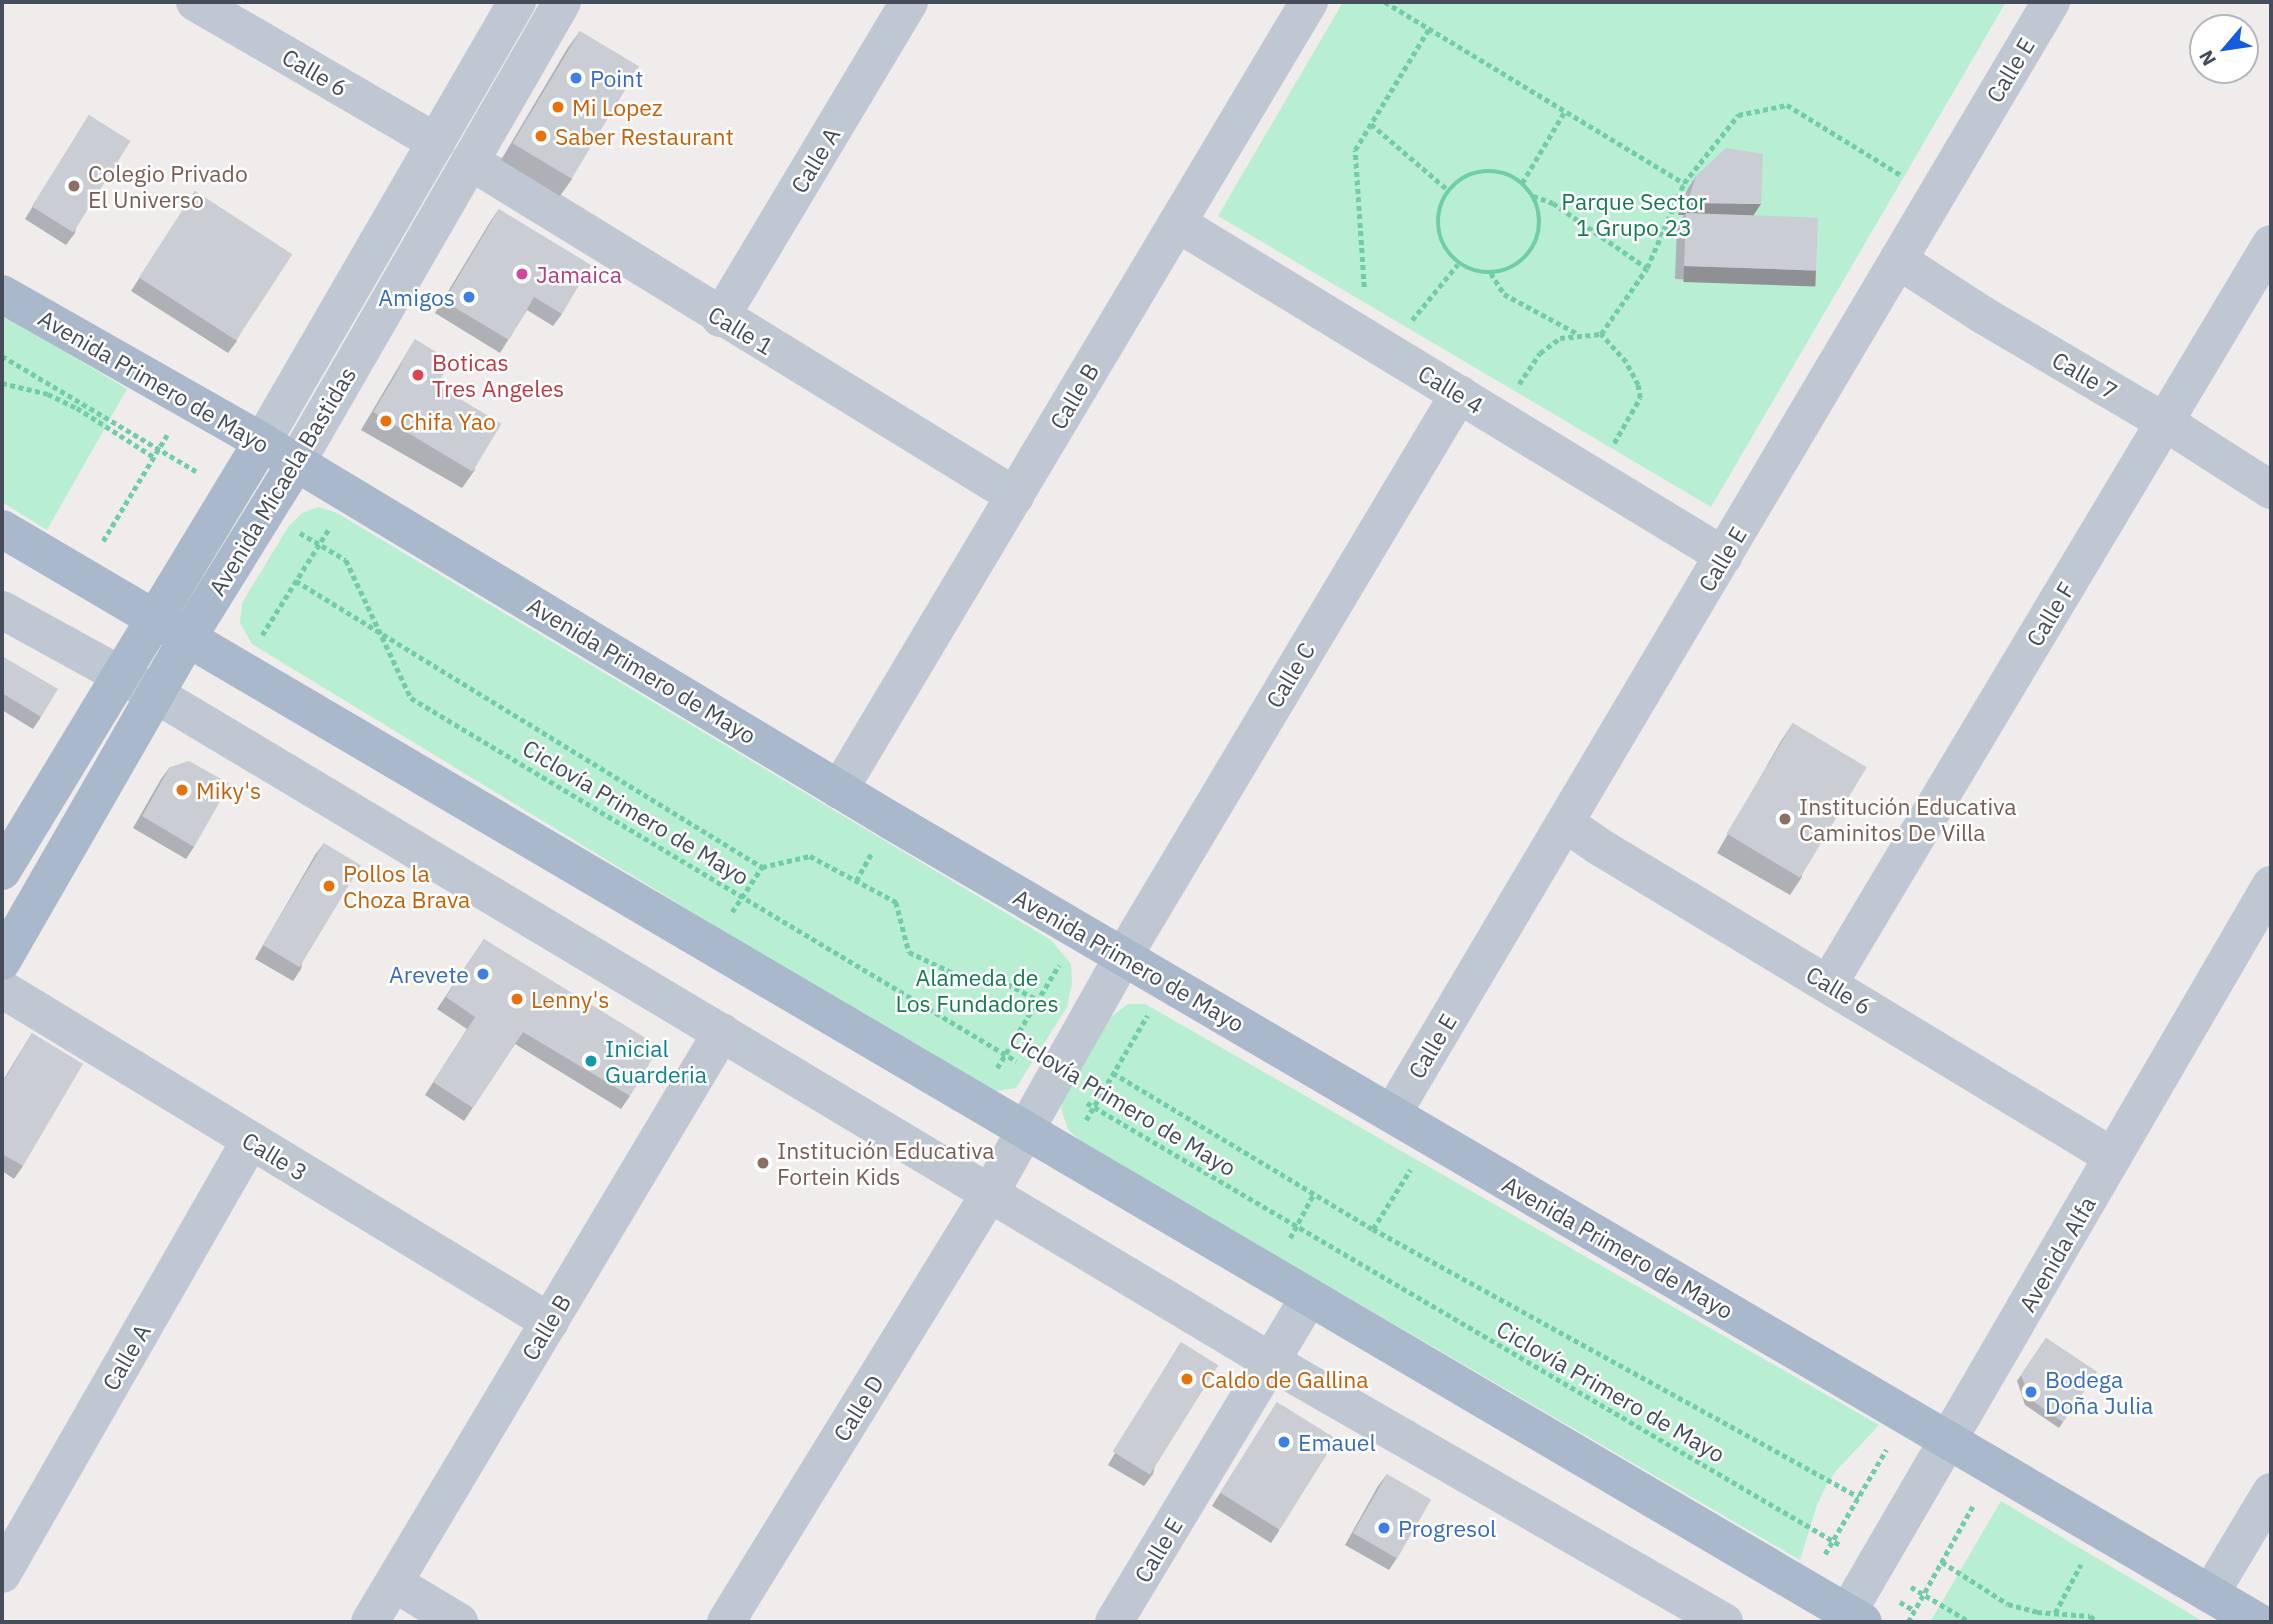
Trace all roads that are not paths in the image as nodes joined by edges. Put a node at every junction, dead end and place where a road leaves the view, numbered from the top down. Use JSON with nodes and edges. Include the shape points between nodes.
{"nodes":[{"id":1,"x":195,"y":2,"type":"edge"},
{"id":2,"x":517,"y":2,"type":"edge"},
{"id":3,"x":562,"y":2,"type":"edge"},
{"id":4,"x":909,"y":2,"type":"edge"},
{"id":5,"x":1309,"y":2,"type":"edge"},
{"id":6,"x":2051,"y":2,"type":"edge"},
{"id":7,"x":436,"y":142,"type":"junction"},
{"id":8,"x":470,"y":161,"type":"junction"},
{"id":9,"x":1177,"y":223,"type":"junction"},
{"id":10,"x":2271,"y":244,"type":"edge"},
{"id":11,"x":1898,"y":260,"type":"junction"},
{"id":12,"x":2,"y":294,"type":"edge"},
{"id":13,"x":720,"y":318,"type":"junction"},
{"id":14,"x":1459,"y":394,"type":"junction"},
{"id":15,"x":2165,"y":422,"type":"junction"},
{"id":16,"x":262,"y":442,"type":"junction"},
{"id":17,"x":296,"y":463,"type":"junction"},
{"id":18,"x":2271,"y":490,"type":"edge"},
{"id":19,"x":1015,"y":496,"type":"junction"},
{"id":20,"x":2,"y":529,"type":"edge"},
{"id":21,"x":1724,"y":556,"type":"junction"},
{"id":22,"x":2,"y":610,"type":"edge"},
{"id":23,"x":155,"y":618,"type":"junction"},
{"id":24,"x":188,"y":637,"type":"junction"},
{"id":25,"x":121,"y":677,"type":"junction"},
{"id":26,"x":155,"y":694,"type":"junction"},
{"id":27,"x":839,"y":790,"type":"junction"},
{"id":28,"x":1565,"y":822,"type":"junction"},
{"id":29,"x":2,"y":871,"type":"edge"},
{"id":30,"x":2271,"y":885,"type":"edge"},
{"id":31,"x":1123,"y":957,"type":"junction"},
{"id":32,"x":2,"y":961,"type":"edge"},
{"id":33,"x":1829,"y":983,"type":"junction"},
{"id":34,"x":2,"y":989,"type":"edge"},
{"id":35,"x":722,"y":1032,"type":"junction"},
{"id":36,"x":1053,"y":1083,"type":"joint"},
{"id":37,"x":1392,"y":1114,"type":"junction"},
{"id":38,"x":1026,"y":1130,"type":"junction"},
{"id":39,"x":250,"y":1141,"type":"junction"},
{"id":40,"x":2113,"y":1157,"type":"junction"},
{"id":41,"x":990,"y":1193,"type":"junction"},
{"id":42,"x":1309,"y":1297,"type":"junction"},
{"id":43,"x":550,"y":1322,"type":"junction"},
{"id":44,"x":1270,"y":1361,"type":"junction"},
{"id":45,"x":1947,"y":1441,"type":"junction"},
{"id":46,"x":2271,"y":1492,"type":"edge"},
{"id":47,"x":2,"y":1574,"type":"edge"},
{"id":48,"x":394,"y":1583,"type":"junction"},
{"id":49,"x":2210,"y":1594,"type":"junction"},
{"id":50,"x":1714,"y":1619,"type":"edge"},
{"id":51,"x":1851,"y":1619,"type":"edge"},
{"id":52,"x":370,"y":1622,"type":"edge"},
{"id":53,"x":459,"y":1622,"type":"edge"},
{"id":54,"x":726,"y":1622,"type":"edge"},
{"id":55,"x":1114,"y":1622,"type":"edge"},
{"id":56,"x":2258,"y":1622,"type":"edge"}],
"edges":[{"from":1,"to":7,"type":"street","name":"Calle 6"},
{"from":2,"to":7,"type":"street","name":"Avenida Micaela Bastidas"},
{"from":3,"to":8,"type":"street","name":"Avenida Micaela Bastidas"},
{"from":4,"to":13,"type":"street","name":"Calle A"},
{"from":5,"to":9,"type":"street","name":"Calle B"},
{"from":6,"to":11,"type":"street","name":"Calle E"},
{"from":7,"to":16,"type":"street","name":"Avenida Micaela Bastidas"},
{"from":8,"to":13,"type":"street","name":"Calle 1"},
{"from":8,"to":17,"type":"street","name":"Avenida Micaela Bastidas"},
{"from":9,"to":14,"type":"street","name":"Calle 4"},
{"from":9,"to":19,"type":"street","name":"Calle B"},
{"from":10,"to":15,"type":"street","name":"Calle F"},
{"from":11,"to":15,"type":"street","name":"Calle 7","via":[[1983,316]]},
{"from":11,"to":21,"type":"street","name":"Calle E"},
{"from":12,"to":16,"type":"main road","name":"Avenida Primero de Mayo"},
{"from":13,"to":19,"type":"street","name":"Calle 1"},
{"from":14,"to":21,"type":"street","name":"Calle 4"},
{"from":14,"to":31,"type":"street","name":"Calle C"},
{"from":15,"to":18,"type":"street","name":"Calle 7"},
{"from":15,"to":33,"type":"street","name":"Calle F"},
{"from":16,"to":17,"type":"main road","name":"Avenida Primero de Mayo"},
{"from":16,"to":23,"type":"main road","name":"Avenida Micaela Bastidas"},
{"from":17,"to":24,"type":"main road","name":"Avenida Micaela Bastidas"},
{"from":17,"to":27,"type":"main road","name":"Avenida Primero de Mayo"},
{"from":19,"to":27,"type":"street","name":"Calle B"},
{"from":20,"to":23,"type":"main road"},
{"from":21,"to":28,"type":"street","name":"Calle E"},
{"from":22,"to":25,"type":"street"},
{"from":23,"to":24,"type":"main road"},
{"from":23,"to":25,"type":"main road","name":"Avenida Micaela Bastidas"},
{"from":24,"to":26,"type":"main road","name":"Avenida Micaela Bastidas"},
{"from":24,"to":38,"type":"main road"},
{"from":25,"to":26,"type":"street"},
{"from":25,"to":29,"type":"main road","name":"Avenida Micaela Bastidas"},
{"from":26,"to":32,"type":"main road","name":"Avenida Micaela Bastidas"},
{"from":26,"to":35,"type":"street"},
{"from":27,"to":31,"type":"main road","name":"Avenida Primero de Mayo"},
{"from":28,"to":33,"type":"street","name":"Calle 6"},
{"from":28,"to":37,"type":"street","name":"Calle E"},
{"from":30,"to":40,"type":"street","name":"Avenida Alfa"},
{"from":31,"to":36,"type":"street","name":"Calle C"},
{"from":31,"to":37,"type":"main road","name":"Avenida Primero de Mayo"},
{"from":33,"to":40,"type":"street","name":"Calle 6"},
{"from":34,"to":39,"type":"street","name":"Calle 3"},
{"from":35,"to":41,"type":"street"},
{"from":35,"to":43,"type":"street","name":"Calle B"},
{"from":36,"to":38,"type":"street","name":"Calle D"},
{"from":37,"to":45,"type":"main road","name":"Avenida Primero de Mayo"},
{"from":38,"to":41,"type":"street","name":"Calle D"},
{"from":38,"to":42,"type":"main road"},
{"from":39,"to":43,"type":"street","name":"Calle 3"},
{"from":39,"to":47,"type":"street","name":"Calle A"},
{"from":40,"to":45,"type":"street","name":"Avenida Alfa"},
{"from":41,"to":44,"type":"street"},
{"from":41,"to":54,"type":"street","name":"Calle D"},
{"from":42,"to":44,"type":"street","name":"Calle E"},
{"from":42,"to":51,"type":"main road"},
{"from":43,"to":48,"type":"street","name":"Calle B"},
{"from":44,"to":50,"type":"street"},
{"from":44,"to":55,"type":"street","name":"Calle E"},
{"from":45,"to":49,"type":"main road","name":"Avenida Primero de Mayo"},
{"from":45,"to":51,"type":"street","name":"Avenida Alfa","via":[[1875,1566]]},
{"from":46,"to":49,"type":"street"},
{"from":48,"to":52,"type":"street","name":"Calle B"},
{"from":48,"to":53,"type":"street"},
{"from":49,"to":56,"type":"main road","name":"Avenida Primero de Mayo"}]}
